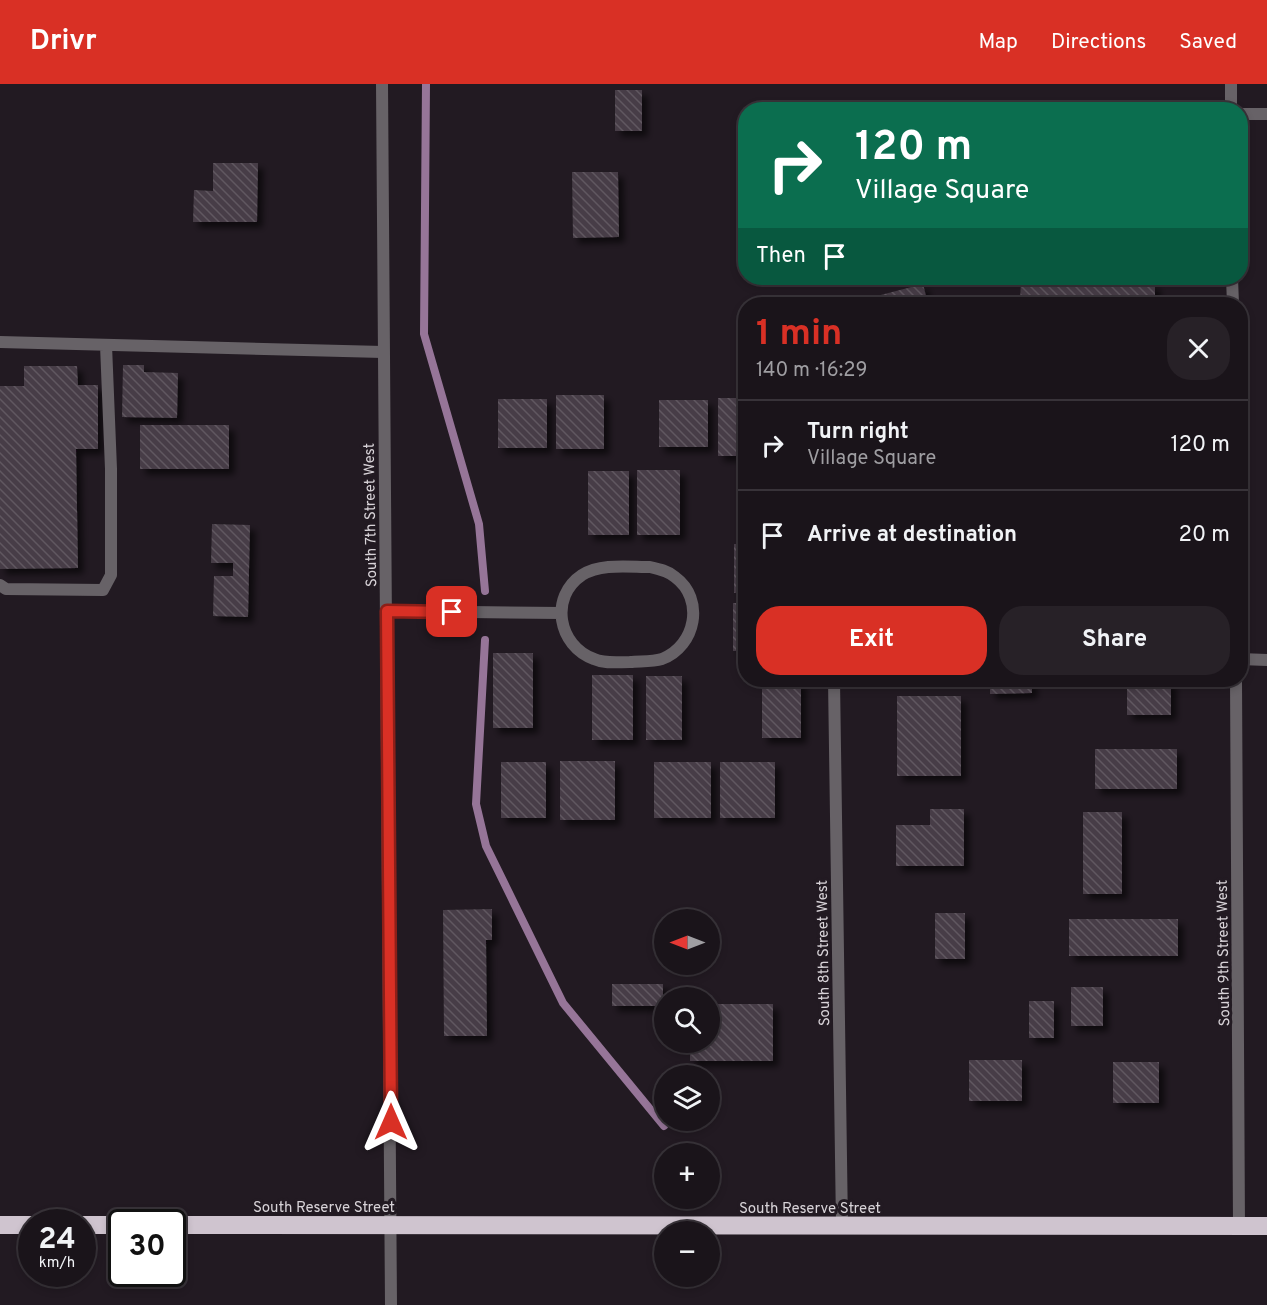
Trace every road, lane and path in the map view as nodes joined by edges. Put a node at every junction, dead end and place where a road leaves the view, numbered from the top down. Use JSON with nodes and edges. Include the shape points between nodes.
{"nodes":[{"id":1,"x":382,"y":84,"type":"edge"},
{"id":2,"x":1231,"y":84,"type":"edge"},
{"id":3,"x":1231,"y":102,"type":"edge"},
{"id":4,"x":1248,"y":114,"type":"edge"},
{"id":5,"x":1267,"y":114,"type":"edge"},
{"id":6,"x":0,"y":342,"type":"edge"},
{"id":7,"x":106,"y":345,"type":"junction"},
{"id":8,"x":383,"y":352,"type":"junction"},
{"id":9,"x":0,"y":585,"type":"edge"},
{"id":10,"x":387,"y":611,"type":"junction"},
{"id":11,"x":561,"y":613,"type":"junction"},
{"id":12,"x":1248,"y":659,"type":"edge"},
{"id":13,"x":1267,"y":660,"type":"edge"},
{"id":14,"x":834,"y":687,"type":"edge"},
{"id":15,"x":1236,"y":687,"type":"edge"},
{"id":16,"x":0,"y":1225,"type":"edge"},
{"id":17,"x":18,"y":1225,"type":"edge"},
{"id":18,"x":186,"y":1225,"type":"edge"},
{"id":19,"x":391,"y":1226,"type":"junction"},
{"id":20,"x":842,"y":1226,"type":"junction"},
{"id":21,"x":1239,"y":1227,"type":"junction"},
{"id":22,"x":1267,"y":1227,"type":"edge"},
{"id":23,"x":391,"y":1305,"type":"edge"}],
"edges":[{"from":1,"to":8,"type":"street","name":"South 7th Street West"},
{"from":2,"to":3,"type":"street"},
{"from":4,"to":5,"type":"street"},
{"from":6,"to":7,"type":"street"},
{"from":7,"to":8,"type":"street"},
{"from":7,"to":9,"type":"street","via":[[111,575],[103,590],[6,589]]},
{"from":8,"to":10,"type":"street","name":"South 7th Street West"},
{"from":10,"to":11,"type":"street"},
{"from":10,"to":19,"type":"street","name":"South 7th Street West"},
{"from":11,"to":11,"type":"street","via":[[565,635],[573,646],[584,656],[608,662],[647,661],[672,654],[690,634],[694,615],[684,585],[666,571],[650,567],[604,568],[583,575],[567,591]]},
{"from":12,"to":13,"type":"street"},
{"from":14,"to":20,"type":"street","name":"South 8th Street West"},
{"from":15,"to":21,"type":"street","name":"South 9th Street West"},
{"from":16,"to":17,"type":"highway"},
{"from":18,"to":19,"type":"highway","name":"South Reserve Street"},
{"from":19,"to":20,"type":"highway","name":"South Reserve Street"},
{"from":19,"to":23,"type":"street","name":"South 7th Street West"},
{"from":20,"to":21,"type":"highway","name":"South Reserve Street"},
{"from":21,"to":22,"type":"highway","name":"South Reserve Street"}]}
